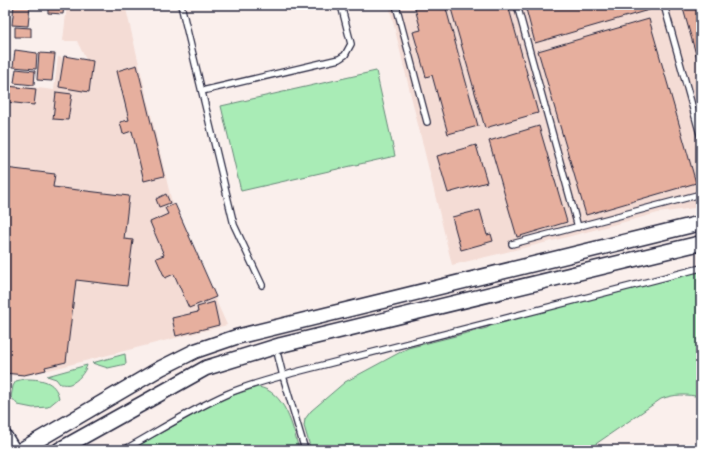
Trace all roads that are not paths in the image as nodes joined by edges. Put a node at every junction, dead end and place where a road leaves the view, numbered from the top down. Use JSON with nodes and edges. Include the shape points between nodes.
{"nodes":[{"id":1,"x":181,"y":5,"type":"edge"},
{"id":2,"x":341,"y":5,"type":"edge"},
{"id":3,"x":396,"y":5,"type":"edge"},
{"id":4,"x":517,"y":5,"type":"edge"},
{"id":5,"x":664,"y":5,"type":"edge"},
{"id":6,"x":202,"y":91,"type":"junction"},
{"id":7,"x":427,"y":122,"type":"dead end"},
{"id":8,"x":701,"y":138,"type":"edge"},
{"id":9,"x":701,"y":194,"type":"edge"},
{"id":10,"x":701,"y":223,"type":"edge"},
{"id":11,"x":578,"y":227,"type":"junction"},
{"id":12,"x":701,"y":243,"type":"edge"},
{"id":13,"x":512,"y":244,"type":"dead end"},
{"id":14,"x":701,"y":268,"type":"edge"},
{"id":15,"x":262,"y":285,"type":"dead end"},
{"id":16,"x":278,"y":356,"type":"dead end"},
{"id":17,"x":283,"y":376,"type":"junction"},
{"id":18,"x":5,"y":437,"type":"edge"},
{"id":19,"x":13,"y":450,"type":"edge"},
{"id":20,"x":21,"y":450,"type":"edge"},
{"id":21,"x":59,"y":450,"type":"edge"},
{"id":22,"x":124,"y":450,"type":"edge"},
{"id":23,"x":305,"y":450,"type":"edge"}],
"edges":[{"from":1,"to":6,"type":"lane"},
{"from":2,"to":6,"type":"lane","via":[[351,44],[339,60]]},
{"from":3,"to":7,"type":"lane"},
{"from":4,"to":11,"type":"lane"},
{"from":5,"to":8,"type":"lane"},
{"from":6,"to":15,"type":"lane","via":[[234,225]]},
{"from":9,"to":11,"type":"lane"},
{"from":10,"to":20,"type":"street","via":[[236,337],[195,351],[161,368]]},
{"from":11,"to":13,"type":"lane"},
{"from":12,"to":21,"type":"street","via":[[281,345],[233,359],[206,368]]},
{"from":14,"to":17,"type":"lane"},
{"from":16,"to":17,"type":"lane"},
{"from":17,"to":22,"type":"lane","via":[[202,406]]},
{"from":17,"to":23,"type":"lane"},
{"from":18,"to":19,"type":"street"}]}
